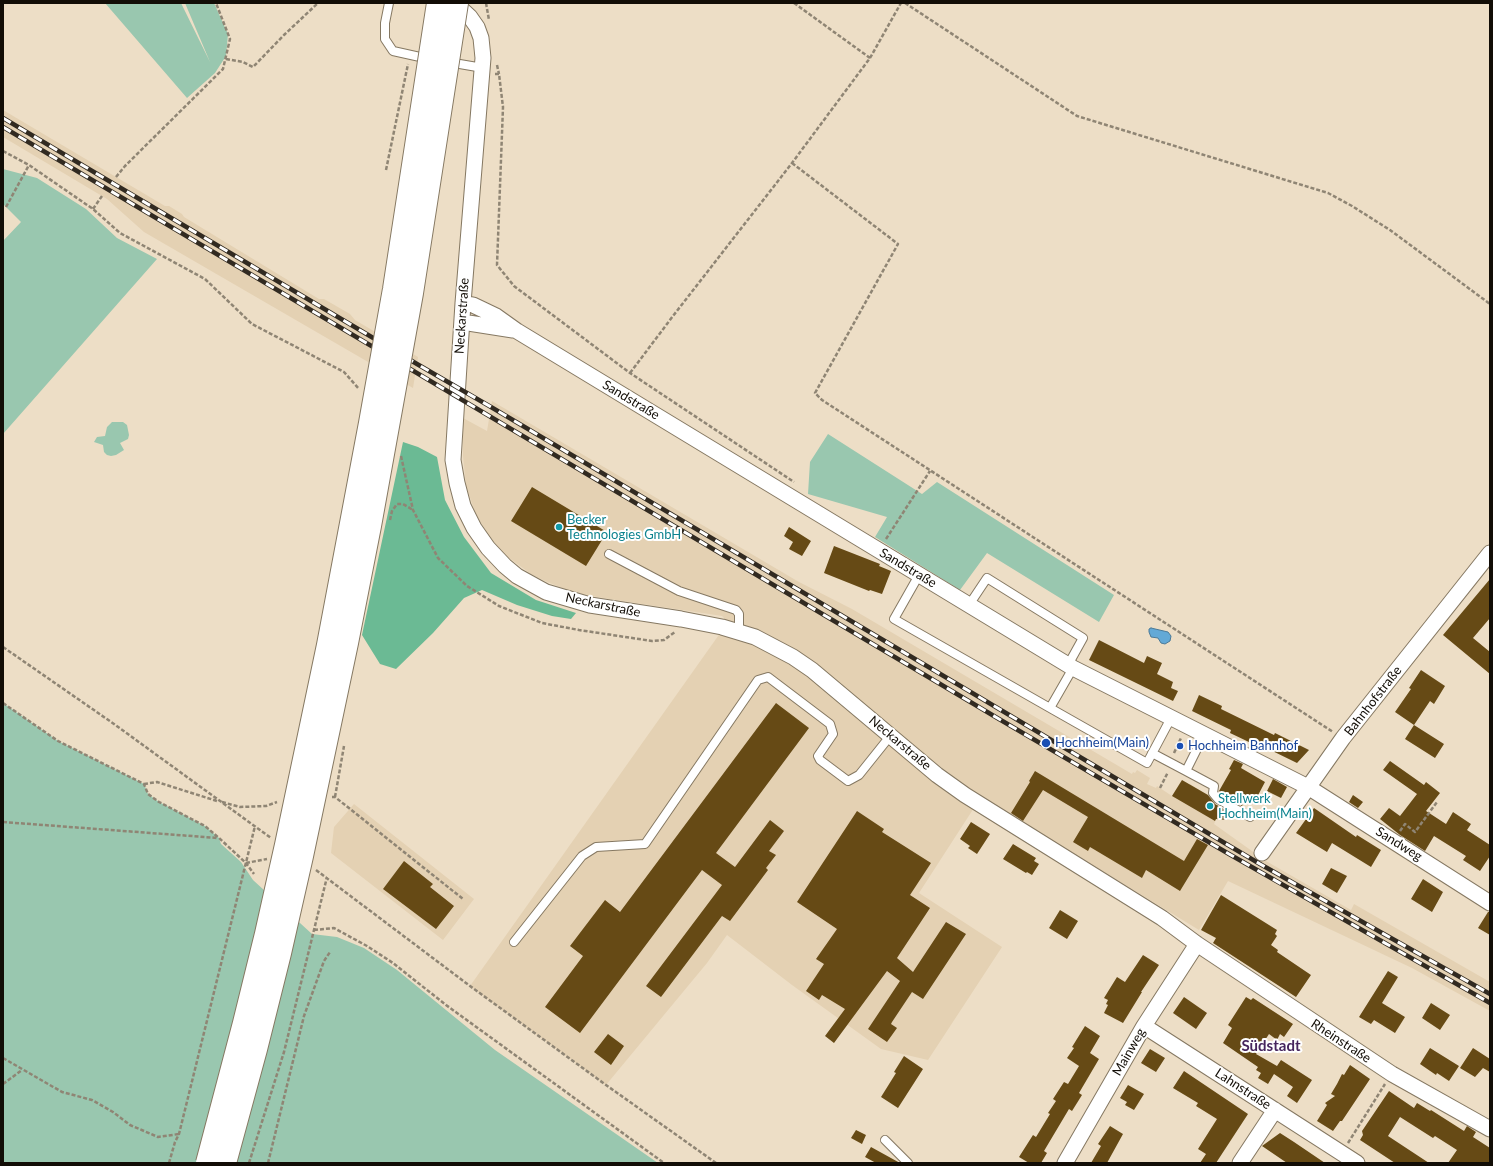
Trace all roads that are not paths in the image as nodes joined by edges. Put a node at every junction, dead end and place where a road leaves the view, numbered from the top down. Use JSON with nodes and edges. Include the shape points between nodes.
{"nodes":[{"id":1,"x":389,"y":3,"type":"edge"},
{"id":2,"x":438,"y":3,"type":"edge"},
{"id":3,"x":456,"y":3,"type":"edge"},
{"id":4,"x":483,"y":71,"type":"junction"},
{"id":5,"x":463,"y":303,"type":"junction"},
{"id":6,"x":462,"y":322,"type":"junction"},
{"id":7,"x":518,"y":331,"type":"junction"},
{"id":8,"x":1490,"y":553,"type":"edge"},
{"id":9,"x":609,"y":554,"type":"dead end"},
{"id":10,"x":919,"y":575,"type":"junction"},
{"id":11,"x":969,"y":605,"type":"junction"},
{"id":12,"x":739,"y":632,"type":"junction"},
{"id":13,"x":1070,"y":666,"type":"junction"},
{"id":14,"x":1050,"y":708,"type":"junction"},
{"id":15,"x":1171,"y":718,"type":"junction"},
{"id":16,"x":891,"y":735,"type":"junction"},
{"id":17,"x":1204,"y":735,"type":"junction"},
{"id":18,"x":1152,"y":753,"type":"junction"},
{"id":19,"x":1186,"y":771,"type":"junction"},
{"id":20,"x":1308,"y":787,"type":"junction"},
{"id":21,"x":1250,"y":817,"type":"dead end"},
{"id":22,"x":1262,"y":853,"type":"dead end"},
{"id":23,"x":1490,"y":902,"type":"edge"},
{"id":24,"x":514,"y":942,"type":"dead end"},
{"id":25,"x":1197,"y":944,"type":"junction"},
{"id":26,"x":1144,"y":1026,"type":"junction"},
{"id":27,"x":1275,"y":1110,"type":"junction"},
{"id":28,"x":1490,"y":1129,"type":"edge"},
{"id":29,"x":885,"y":1140,"type":"dead end"},
{"id":30,"x":207,"y":1163,"type":"edge"},
{"id":31,"x":225,"y":1163,"type":"edge"},
{"id":32,"x":908,"y":1163,"type":"edge"},
{"id":33,"x":1065,"y":1163,"type":"edge"},
{"id":34,"x":1240,"y":1163,"type":"edge"},
{"id":35,"x":1357,"y":1163,"type":"edge"}],
"edges":[{"from":1,"to":4,"type":"lane","via":[[385,39],[393,51]]},
{"from":2,"to":30,"type":"highway","bridge":true,"via":[[392,297],[328,645],[266,934]]},
{"from":3,"to":4,"type":"street","name":"Neckarstraße","via":[[477,28],[483,47]]},
{"from":3,"to":31,"type":"highway","bridge":true,"via":[[410,301],[350,627],[280,953]]},
{"from":4,"to":5,"type":"street","name":"Neckarstraße"},
{"from":5,"to":6,"type":"street","name":"Neckarstraße"},
{"from":5,"to":7,"type":"street","name":"Sandstraße","via":[[496,316]]},
{"from":6,"to":7,"type":"street","name":"Sandstraße"},
{"from":6,"to":12,"type":"street","name":"Neckarstraße","via":[[454,460],[463,506],[488,548],[518,576],[546,592],[590,605],[705,623]]},
{"from":7,"to":10,"type":"street","name":"Sandstraße"},
{"from":8,"to":20,"type":"street","name":"Bahnhofstraße","via":[[1343,738]]},
{"from":9,"to":12,"type":"lane","via":[[678,591],[736,610],[739,614]]},
{"from":10,"to":11,"type":"street","name":"Sandstraße"},
{"from":10,"to":14,"type":"lane","via":[[894,619]]},
{"from":11,"to":13,"type":"street","name":"Sandstraße"},
{"from":11,"to":13,"type":"lane","via":[[987,578],[1083,638]]},
{"from":12,"to":16,"type":"street","name":"Neckarstraße","via":[[775,647],[812,670]]},
{"from":13,"to":14,"type":"lane"},
{"from":13,"to":15,"type":"street","name":"Sandstraße"},
{"from":14,"to":18,"type":"lane","via":[[1146,763]]},
{"from":15,"to":17,"type":"street","name":"Sandstraße"},
{"from":15,"to":18,"type":"lane"},
{"from":16,"to":24,"type":"lane","via":[[859,775],[848,781],[818,756],[833,734],[830,724],[768,677],[758,680],[645,844],[596,847],[582,856]]},
{"from":16,"to":25,"type":"street","name":"Neckarstraße","via":[[937,775],[965,795],[1162,918]]},
{"from":17,"to":19,"type":"lane"},
{"from":17,"to":20,"type":"street","name":"Sandstraße"},
{"from":18,"to":19,"type":"lane"},
{"from":19,"to":21,"type":"lane","via":[[1214,786],[1213,793],[1218,799]]},
{"from":20,"to":22,"type":"street","name":"Bahnhofstraße"},
{"from":20,"to":23,"type":"street","name":"Sandweg"},
{"from":25,"to":26,"type":"street","name":"Mainweg"},
{"from":25,"to":28,"type":"street","name":"Rheinstraße","via":[[1392,1074]]},
{"from":26,"to":27,"type":"street","name":"Lahnstraße"},
{"from":26,"to":33,"type":"street","name":"Mainweg"},
{"from":27,"to":34,"type":"street"},
{"from":27,"to":35,"type":"street","name":"Lahnstraße"},
{"from":29,"to":32,"type":"lane"}]}
